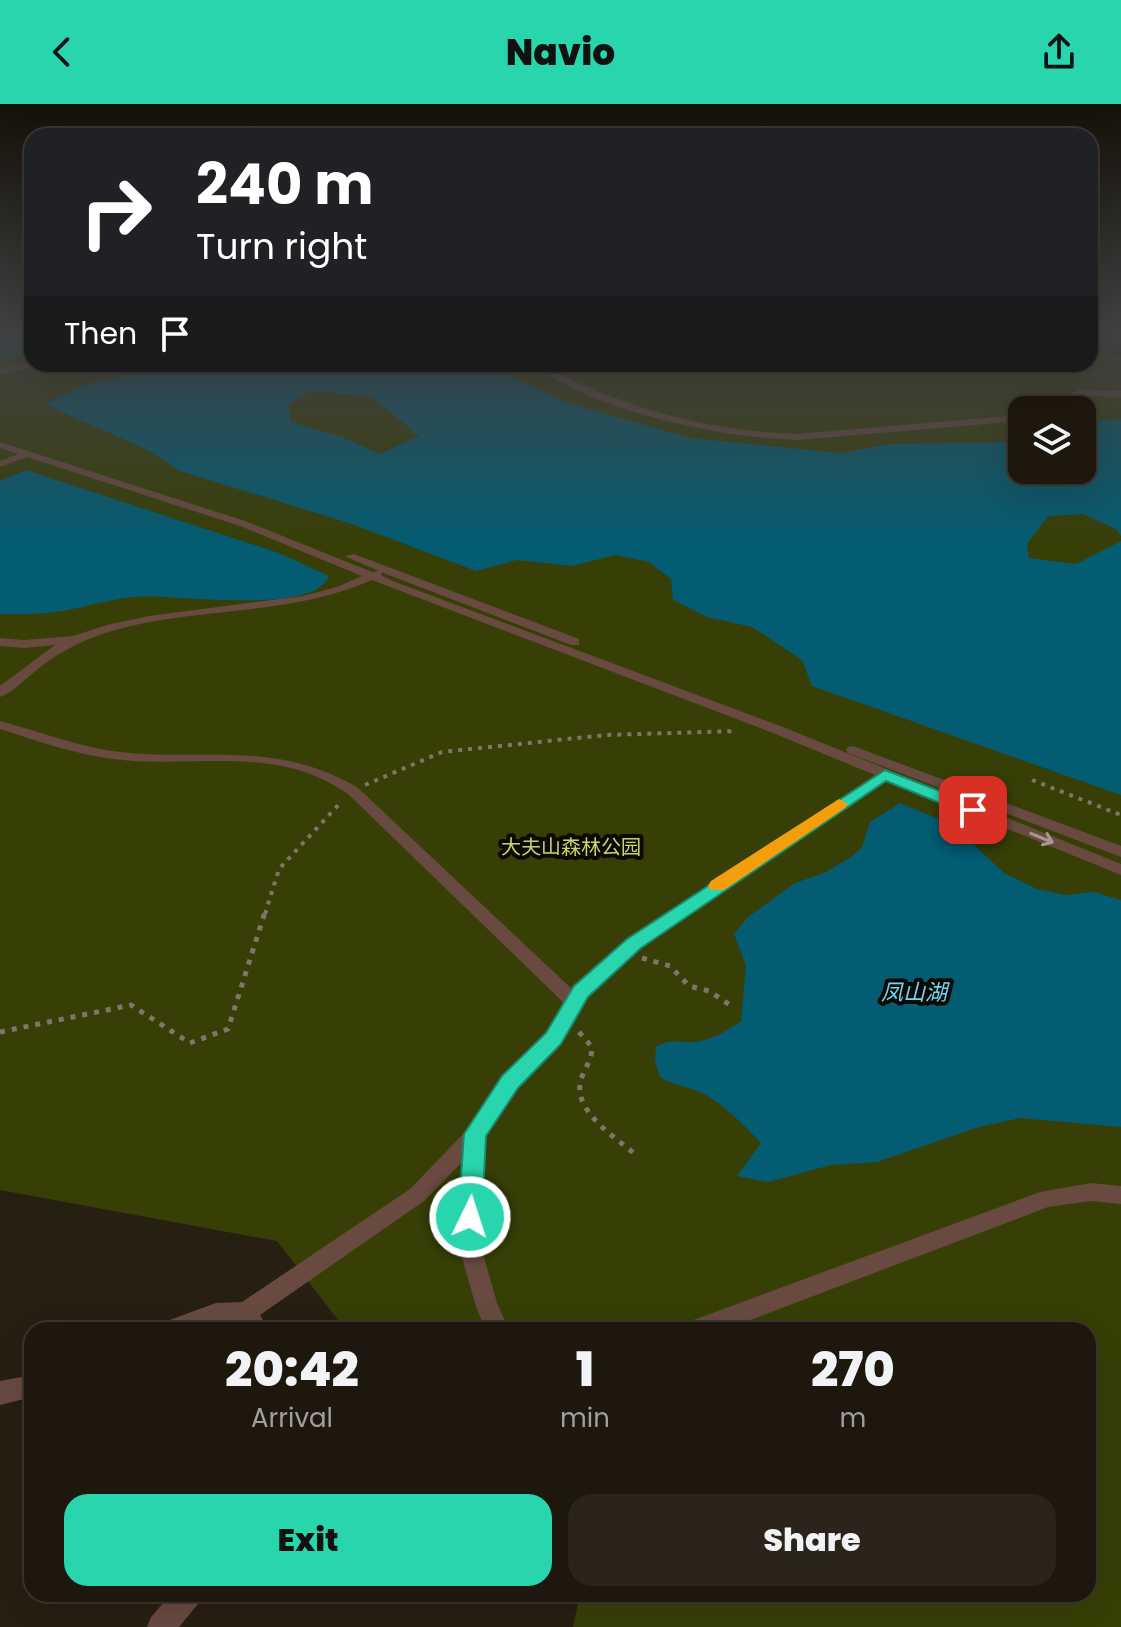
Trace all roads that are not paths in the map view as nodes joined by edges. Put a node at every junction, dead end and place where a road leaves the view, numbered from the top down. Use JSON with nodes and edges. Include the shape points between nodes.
{"nodes":[{"id":1,"x":624,"y":402,"type":"edge"},
{"id":2,"x":1008,"y":419,"type":"edge"},
{"id":3,"x":0,"y":434,"type":"edge"},
{"id":4,"x":0,"y":445,"type":"edge"},
{"id":5,"x":43,"y":447,"type":"junction"},
{"id":6,"x":27,"y":454,"type":"junction"},
{"id":7,"x":0,"y":464,"type":"edge"},
{"id":8,"x":385,"y":569,"type":"junction"},
{"id":9,"x":372,"y":576,"type":"junction"},
{"id":10,"x":75,"y":640,"type":"junction"},
{"id":11,"x":0,"y":642,"type":"edge"},
{"id":12,"x":0,"y":693,"type":"edge"},
{"id":13,"x":0,"y":725,"type":"edge"},
{"id":14,"x":885,"y":775,"type":"junction"},
{"id":15,"x":1121,"y":852,"type":"edge"},
{"id":16,"x":1121,"y":870,"type":"edge"},
{"id":17,"x":575,"y":1003,"type":"junction"},
{"id":18,"x":475,"y":1134,"type":"junction"},
{"id":19,"x":1121,"y":1195,"type":"edge"},
{"id":20,"x":252,"y":1321,"type":"edge"},
{"id":21,"x":193,"y":1322,"type":"edge"},
{"id":22,"x":494,"y":1322,"type":"edge"},
{"id":23,"x":717,"y":1322,"type":"edge"},
{"id":24,"x":24,"y":1388,"type":"edge"},
{"id":25,"x":0,"y":1393,"type":"edge"},
{"id":26,"x":181,"y":1602,"type":"edge"},
{"id":27,"x":161,"y":1627,"type":"edge"}],
"edges":[{"from":1,"to":2,"type":"street","via":[[766,436]]},
{"from":3,"to":5,"type":"street"},
{"from":4,"to":6,"type":"street"},
{"from":5,"to":6,"type":"street"},
{"from":5,"to":8,"type":"street"},
{"from":6,"to":7,"type":"street"},
{"from":6,"to":9,"type":"street","via":[[244,524]]},
{"from":8,"to":9,"type":"street"},
{"from":8,"to":15,"type":"street"},
{"from":9,"to":10,"type":"street","via":[[330,593],[132,625]]},
{"from":9,"to":14,"type":"street"},
{"from":10,"to":11,"type":"street"},
{"from":10,"to":12,"type":"street"},
{"from":13,"to":17,"type":"street","via":[[111,755],[313,767],[352,790]]},
{"from":14,"to":16,"type":"street","one_way":true},
{"from":14,"to":17,"type":"street","via":[[625,951]]},
{"from":17,"to":18,"type":"street","via":[[554,1038],[510,1082]]},
{"from":18,"to":20,"type":"street","via":[[417,1195]]},
{"from":18,"to":22,"type":"street","via":[[468,1240]]},
{"from":19,"to":23,"type":"street","via":[[1091,1192],[1047,1198]]},
{"from":20,"to":21,"type":"street","via":[[216,1313]]},
{"from":24,"to":25,"type":"street"},
{"from":26,"to":27,"type":"street"}]}
